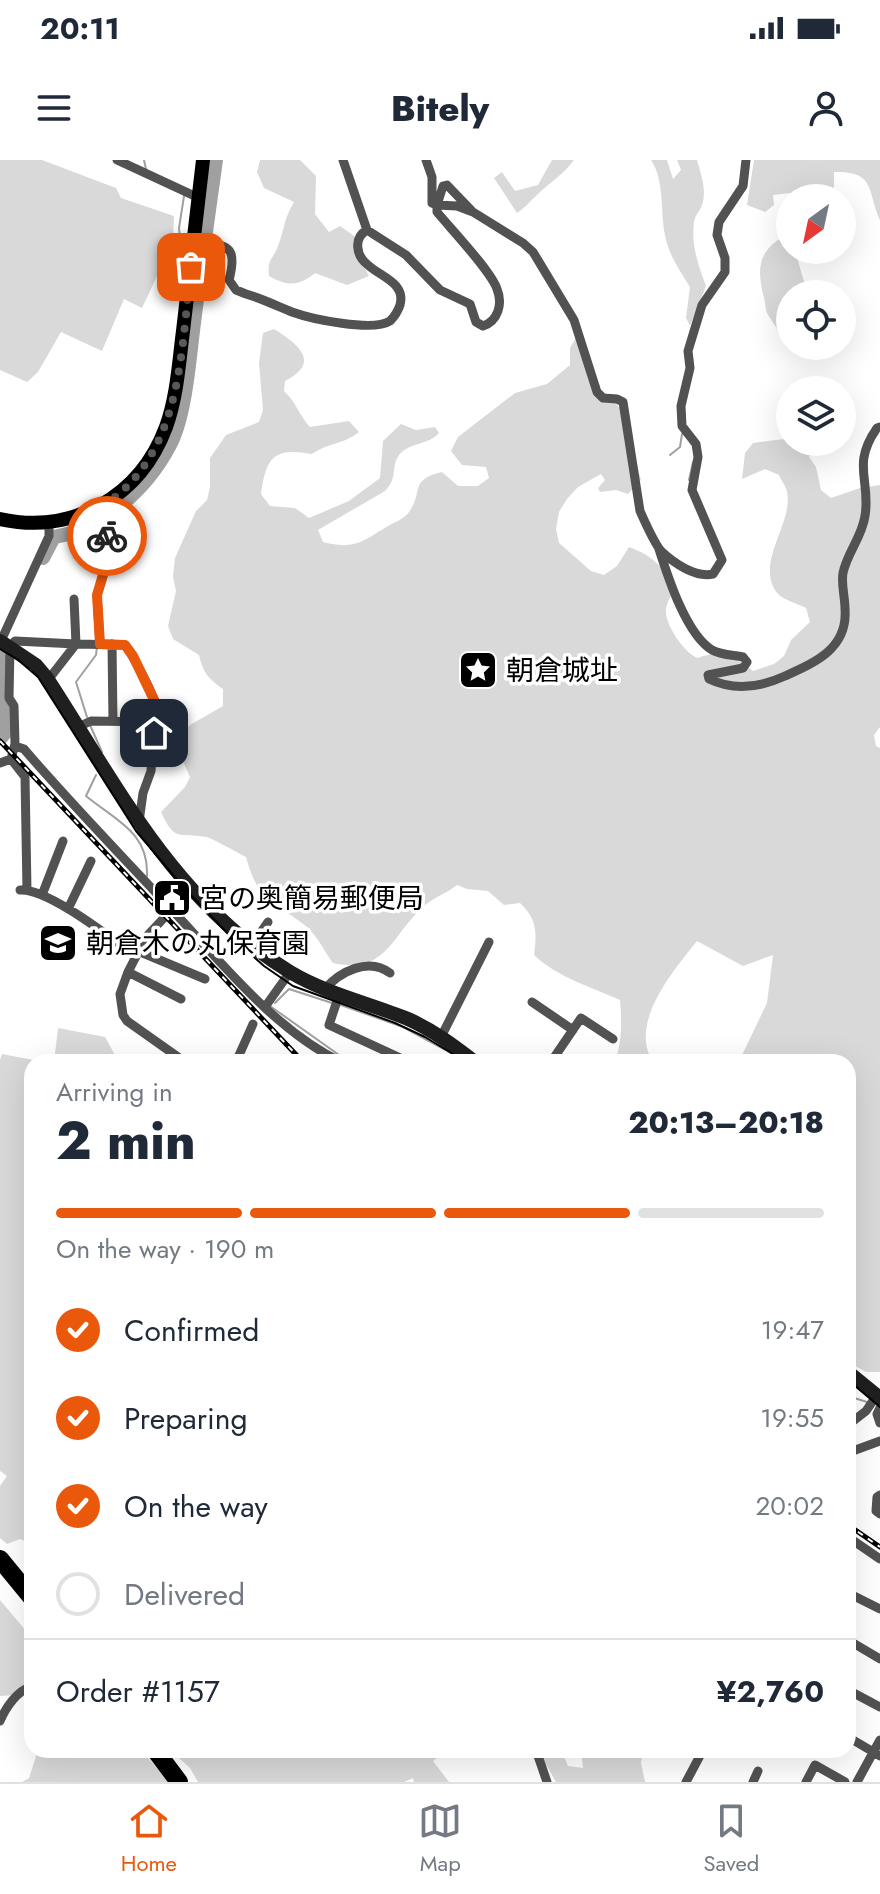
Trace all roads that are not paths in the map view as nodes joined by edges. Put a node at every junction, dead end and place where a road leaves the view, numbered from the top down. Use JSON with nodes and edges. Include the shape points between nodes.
{"nodes":[{"id":1,"x":117,"y":160,"type":"edge"},
{"id":2,"x":203,"y":160,"type":"edge"},
{"id":3,"x":343,"y":160,"type":"edge"},
{"id":4,"x":426,"y":160,"type":"edge"},
{"id":5,"x":746,"y":160,"type":"edge"},
{"id":6,"x":199,"y":198,"type":"junction"},
{"id":7,"x":437,"y":205,"type":"junction"},
{"id":8,"x":473,"y":212,"type":"junction"},
{"id":9,"x":367,"y":230,"type":"junction"},
{"id":10,"x":202,"y":242,"type":"junction"},
{"id":11,"x":880,"y":427,"type":"edge"},
{"id":12,"x":116,"y":503,"type":"junction"},
{"id":13,"x":0,"y":519,"type":"edge"},
{"id":14,"x":49,"y":523,"type":"junction"},
{"id":15,"x":659,"y":549,"type":"junction"},
{"id":16,"x":74,"y":599,"type":"dead end"},
{"id":17,"x":4,"y":643,"type":"edge"},
{"id":18,"x":76,"y":644,"type":"junction"},
{"id":19,"x":100,"y":644,"type":"junction"},
{"id":20,"x":112,"y":644,"type":"junction"},
{"id":21,"x":48,"y":680,"type":"junction"},
{"id":22,"x":113,"y":721,"type":"junction"},
{"id":23,"x":155,"y":722,"type":"junction"},
{"id":24,"x":78,"y":727,"type":"junction"},
{"id":25,"x":15,"y":746,"type":"junction"},
{"id":26,"x":11,"y":759,"type":"junction"},
{"id":27,"x":0,"y":763,"type":"edge"},
{"id":28,"x":139,"y":824,"type":"junction"},
{"id":29,"x":63,"y":841,"type":"dead end"},
{"id":30,"x":91,"y":861,"type":"dead end"},
{"id":31,"x":186,"y":882,"type":"junction"},
{"id":32,"x":42,"y":895,"type":"junction"},
{"id":33,"x":68,"y":909,"type":"junction"},
{"id":34,"x":170,"y":911,"type":"junction"},
{"id":35,"x":268,"y":922,"type":"dead end"},
{"id":36,"x":489,"y":942,"type":"dead end"},
{"id":37,"x":252,"y":945,"type":"junction"},
{"id":38,"x":137,"y":954,"type":"junction"},
{"id":39,"x":128,"y":972,"type":"junction"},
{"id":40,"x":290,"y":972,"type":"junction"},
{"id":41,"x":390,"y":973,"type":"dead end"},
{"id":42,"x":205,"y":979,"type":"dead end"},
{"id":43,"x":324,"y":990,"type":"junction"},
{"id":44,"x":339,"y":995,"type":"junction"},
{"id":45,"x":181,"y":999,"type":"dead end"},
{"id":46,"x":532,"y":1002,"type":"dead end"},
{"id":47,"x":265,"y":1007,"type":"junction"},
{"id":48,"x":253,"y":1024,"type":"dead end"},
{"id":49,"x":573,"y":1030,"type":"junction"},
{"id":50,"x":441,"y":1037,"type":"junction"},
{"id":51,"x":613,"y":1039,"type":"dead end"},
{"id":52,"x":174,"y":1054,"type":"edge"},
{"id":53,"x":240,"y":1054,"type":"edge"},
{"id":54,"x":330,"y":1054,"type":"edge"},
{"id":55,"x":392,"y":1054,"type":"edge"},
{"id":56,"x":464,"y":1054,"type":"edge"},
{"id":57,"x":556,"y":1054,"type":"edge"},
{"id":58,"x":856,"y":1382,"type":"edge"},
{"id":59,"x":876,"y":1407,"type":"edge"},
{"id":60,"x":856,"y":1420,"type":"edge"},
{"id":61,"x":880,"y":1441,"type":"edge"},
{"id":62,"x":856,"y":1450,"type":"edge"},
{"id":63,"x":880,"y":1495,"type":"edge"},
{"id":64,"x":880,"y":1514,"type":"edge"},
{"id":65,"x":856,"y":1542,"type":"edge"},
{"id":66,"x":0,"y":1559,"type":"edge"},
{"id":67,"x":880,"y":1559,"type":"edge"},
{"id":68,"x":24,"y":1588,"type":"edge"},
{"id":69,"x":856,"y":1597,"type":"edge"},
{"id":70,"x":880,"y":1609,"type":"edge"},
{"id":71,"x":856,"y":1645,"type":"edge"},
{"id":72,"x":880,"y":1659,"type":"edge"},
{"id":73,"x":24,"y":1690,"type":"edge"},
{"id":74,"x":856,"y":1694,"type":"edge"},
{"id":75,"x":880,"y":1707,"type":"edge"},
{"id":76,"x":0,"y":1721,"type":"edge"},
{"id":77,"x":880,"y":1740,"type":"edge"},
{"id":78,"x":856,"y":1742,"type":"edge"},
{"id":79,"x":877,"y":1754,"type":"edge"},
{"id":80,"x":161,"y":1758,"type":"edge"},
{"id":81,"x":539,"y":1758,"type":"edge"},
{"id":82,"x":699,"y":1758,"type":"edge"},
{"id":83,"x":758,"y":1771,"type":"dead end"},
{"id":84,"x":179,"y":1782,"type":"edge"},
{"id":85,"x":547,"y":1782,"type":"edge"},
{"id":86,"x":686,"y":1782,"type":"edge"},
{"id":87,"x":753,"y":1782,"type":"edge"},
{"id":88,"x":806,"y":1782,"type":"edge"},
{"id":89,"x":845,"y":1782,"type":"edge"},
{"id":90,"x":857,"y":1782,"type":"edge"}],
"edges":[{"from":1,"to":6,"type":"street"},
{"from":2,"to":6,"type":"main road"},
{"from":3,"to":9,"type":"street"},
{"from":4,"to":7,"type":"street","via":[[432,203]]},
{"from":5,"to":15,"type":"street","via":[[743,186],[719,222],[725,272],[702,305],[688,351],[690,368],[681,406],[682,426],[696,444],[698,457],[692,490],[722,560],[713,574],[704,576]]},
{"from":6,"to":10,"type":"main road"},
{"from":7,"to":8,"type":"street"},
{"from":7,"to":8,"type":"street","via":[[447,185]]},
{"from":7,"to":9,"type":"street","via":[[437,212],[497,289],[499,305],[491,324],[476,322],[470,304],[440,290],[406,255]]},
{"from":8,"to":15,"type":"street","via":[[533,252],[578,327],[597,392],[623,402],[640,511]]},
{"from":9,"to":10,"type":"street","via":[[357,240],[361,257],[389,278],[401,302],[389,321],[376,325],[309,317],[236,290],[229,280],[231,252]]},
{"from":10,"to":12,"type":"main road","via":[[167,425],[149,462]]},
{"from":11,"to":15,"type":"street","via":[[867,442],[862,472],[865,516],[842,576],[844,631],[833,649],[813,664],[743,687],[709,679],[714,672],[743,668],[747,662],[708,647],[685,614]]},
{"from":12,"to":14,"type":"main road"},
{"from":12,"to":19,"type":"street","via":[[97,595]]},
{"from":13,"to":14,"type":"main road"},
{"from":14,"to":17,"type":"street","via":[[49,536]]},
{"from":16,"to":18,"type":"street"},
{"from":17,"to":18,"type":"street"},
{"from":17,"to":21,"type":"main road"},
{"from":17,"to":25,"type":"street"},
{"from":18,"to":19,"type":"street"},
{"from":18,"to":21,"type":"street"},
{"from":19,"to":20,"type":"street"},
{"from":20,"to":22,"type":"street"},
{"from":20,"to":23,"type":"street","via":[[125,645],[133,656],[157,706]]},
{"from":21,"to":24,"type":"main road"},
{"from":22,"to":23,"type":"street"},
{"from":22,"to":24,"type":"street"},
{"from":23,"to":28,"type":"street"},
{"from":24,"to":28,"type":"main road"},
{"from":25,"to":26,"type":"street"},
{"from":25,"to":34,"type":"street","via":[[24,749]]},
{"from":26,"to":27,"type":"street"},
{"from":26,"to":32,"type":"street","via":[[25,777],[24,890]]},
{"from":28,"to":31,"type":"main road"},
{"from":29,"to":32,"type":"street"},
{"from":30,"to":33,"type":"street"},
{"from":31,"to":34,"type":"street"},
{"from":31,"to":37,"type":"main road"},
{"from":32,"to":33,"type":"street"},
{"from":33,"to":38,"type":"street"},
{"from":34,"to":38,"type":"street"},
{"from":34,"to":47,"type":"street"},
{"from":35,"to":37,"type":"street"},
{"from":36,"to":50,"type":"street"},
{"from":37,"to":40,"type":"main road"},
{"from":38,"to":39,"type":"street"},
{"from":38,"to":42,"type":"street"},
{"from":39,"to":45,"type":"street"},
{"from":39,"to":52,"type":"street","via":[[120,994],[124,1018]]},
{"from":40,"to":43,"type":"main road"},
{"from":40,"to":47,"type":"street"},
{"from":41,"to":43,"type":"street","via":[[369,964]]},
{"from":43,"to":44,"type":"main road"},
{"from":44,"to":50,"type":"main road"},
{"from":44,"to":55,"type":"street","via":[[329,1025]]},
{"from":46,"to":49,"type":"street"},
{"from":47,"to":54,"type":"street"},
{"from":48,"to":53,"type":"street"},
{"from":49,"to":51,"type":"street","via":[[583,1019]]},
{"from":49,"to":57,"type":"street"},
{"from":50,"to":56,"type":"main road"},
{"from":58,"to":59,"type":"main road"},
{"from":59,"to":60,"type":"street"},
{"from":61,"to":62,"type":"street"},
{"from":63,"to":64,"type":"street"},
{"from":65,"to":67,"type":"street"},
{"from":66,"to":68,"type":"highway"},
{"from":69,"to":70,"type":"street"},
{"from":71,"to":72,"type":"street"},
{"from":73,"to":76,"type":"street"},
{"from":74,"to":75,"type":"street"},
{"from":77,"to":79,"type":"street"},
{"from":78,"to":79,"type":"street"},
{"from":79,"to":90,"type":"street"},
{"from":80,"to":84,"type":"highway"},
{"from":81,"to":85,"type":"street"},
{"from":82,"to":86,"type":"street"},
{"from":83,"to":87,"type":"street"},
{"from":88,"to":89,"type":"street","via":[[815,1765]]}]}
